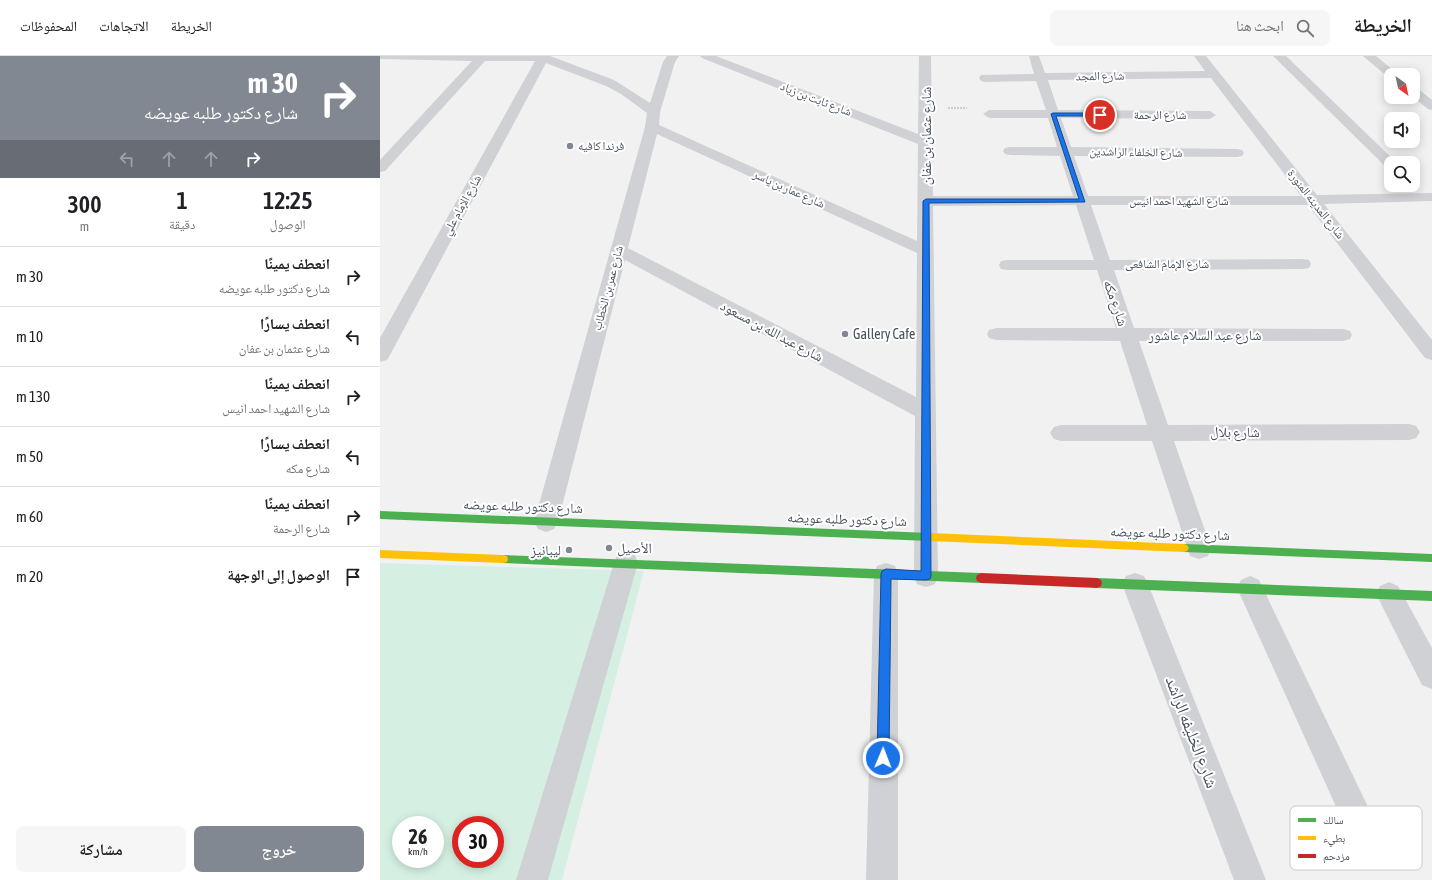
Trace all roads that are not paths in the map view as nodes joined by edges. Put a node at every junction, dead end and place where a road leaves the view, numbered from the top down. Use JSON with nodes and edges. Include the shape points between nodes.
{"nodes":[{"id":1,"x":380,"y":56,"type":"edge"},
{"id":2,"x":673,"y":56,"type":"edge"},
{"id":3,"x":706,"y":56,"type":"edge"},
{"id":4,"x":1200,"y":56,"type":"edge"},
{"id":5,"x":1279,"y":56,"type":"edge"},
{"id":6,"x":1369,"y":56,"type":"edge"},
{"id":7,"x":922,"y":57,"type":"edge"},
{"id":8,"x":1034,"y":57,"type":"dead end"},
{"id":9,"x":542,"y":59,"type":"edge"},
{"id":10,"x":479,"y":61,"type":"junction"},
{"id":11,"x":380,"y":62,"type":"edge"},
{"id":12,"x":1384,"y":68,"type":"edge"},
{"id":13,"x":1214,"y":74,"type":"junction"},
{"id":14,"x":1041,"y":77,"type":"junction"},
{"id":15,"x":985,"y":78,"type":"dead end"},
{"id":16,"x":1420,"y":97,"type":"edge"},
{"id":17,"x":1432,"y":106,"type":"edge"},
{"id":18,"x":990,"y":114,"type":"road end"},
{"id":19,"x":1053,"y":114,"type":"junction"},
{"id":20,"x":1210,"y":115,"type":"dead end"},
{"id":21,"x":653,"y":119,"type":"junction"},
{"id":22,"x":926,"y":142,"type":"junction"},
{"id":23,"x":1010,"y":151,"type":"dead end"},
{"id":24,"x":1066,"y":151,"type":"junction"},
{"id":25,"x":1238,"y":153,"type":"dead end"},
{"id":26,"x":1384,"y":157,"type":"edge"},
{"id":27,"x":382,"y":163,"type":"edge"},
{"id":28,"x":1420,"y":191,"type":"edge"},
{"id":29,"x":1430,"y":199,"type":"edge"},
{"id":30,"x":1313,"y":200,"type":"junction"},
{"id":31,"x":926,"y":201,"type":"junction"},
{"id":32,"x":1082,"y":201,"type":"junction"},
{"id":33,"x":619,"y":250,"type":"junction"},
{"id":34,"x":926,"y":251,"type":"junction"},
{"id":35,"x":1104,"y":264,"type":"junction"},
{"id":36,"x":1303,"y":264,"type":"dead end"},
{"id":37,"x":1007,"y":265,"type":"dead end"},
{"id":38,"x":996,"y":334,"type":"dead end"},
{"id":39,"x":1127,"y":334,"type":"junction"},
{"id":40,"x":1343,"y":335,"type":"dead end"},
{"id":41,"x":1432,"y":353,"type":"edge"},
{"id":42,"x":380,"y":354,"type":"edge"},
{"id":43,"x":926,"y":412,"type":"junction"},
{"id":44,"x":1061,"y":432,"type":"dead end"},
{"id":45,"x":1160,"y":432,"type":"junction"},
{"id":46,"x":1409,"y":432,"type":"dead end"},
{"id":47,"x":380,"y":515,"type":"edge"},
{"id":48,"x":546,"y":522,"type":"junction"},
{"id":49,"x":926,"y":536,"type":"junction"},
{"id":50,"x":1199,"y":548,"type":"junction"},
{"id":51,"x":380,"y":554,"type":"edge"},
{"id":52,"x":1432,"y":558,"type":"edge"},
{"id":53,"x":626,"y":564,"type":"junction"},
{"id":54,"x":886,"y":574,"type":"junction"},
{"id":55,"x":926,"y":576,"type":"junction"},
{"id":56,"x":1135,"y":584,"type":"junction"},
{"id":57,"x":1250,"y":588,"type":"junction"},
{"id":58,"x":1389,"y":594,"type":"junction"},
{"id":59,"x":1432,"y":596,"type":"edge"},
{"id":60,"x":1432,"y":676,"type":"edge"},
{"id":61,"x":1352,"y":806,"type":"edge"},
{"id":62,"x":532,"y":880,"type":"edge"},
{"id":63,"x":882,"y":880,"type":"edge"},
{"id":64,"x":1250,"y":880,"type":"edge"}],
"edges":[{"from":1,"to":10,"type":"street"},
{"from":2,"to":21,"type":"street","name":"شارع عمر بن الخطاب"},
{"from":3,"to":22,"type":"street","name":"شارع ثابت بن زياد"},
{"from":4,"to":13,"type":"street","name":"شارع المدينه المنورة"},
{"from":5,"to":26,"type":"street"},
{"from":6,"to":12,"type":"street"},
{"from":7,"to":22,"type":"street","name":"شارع عثمان بن عفان"},
{"from":8,"to":14,"type":"street","name":"شارع مكه"},
{"from":9,"to":10,"type":"street","name":"شارع عمار بن ياسر"},
{"from":9,"to":21,"type":"street","name":"شارع عمار بن ياسر","via":[[610,83],[625,91]]},
{"from":9,"to":42,"type":"street","name":"شارع الإمام علي"},
{"from":10,"to":11,"type":"street"},
{"from":10,"to":27,"type":"street"},
{"from":13,"to":14,"type":"street","name":"شارع المجد"},
{"from":13,"to":30,"type":"street","name":"شارع المدينه المنورة"},
{"from":14,"to":15,"type":"street","name":"شارع المجد"},
{"from":14,"to":19,"type":"street","name":"شارع مكه"},
{"from":16,"to":17,"type":"street"},
{"from":18,"to":19,"type":"street","name":"شارع الرحمة"},
{"from":19,"to":20,"type":"street","name":"شارع الرحمة"},
{"from":19,"to":24,"type":"street","name":"شارع مكه"},
{"from":21,"to":33,"type":"street","name":"شارع عمر بن الخطاب"},
{"from":21,"to":34,"type":"street","name":"شارع عمار بن ياسر"},
{"from":22,"to":31,"type":"street","name":"شارع عثمان بن عفان"},
{"from":23,"to":24,"type":"street","name":"شارع الخلفاء الراشدين"},
{"from":24,"to":25,"type":"street","name":"شارع الخلفاء الراشدين"},
{"from":24,"to":32,"type":"street","name":"شارع مكه"},
{"from":28,"to":29,"type":"street"},
{"from":29,"to":30,"type":"street","name":"شارع الشهيد احمد انيس"},
{"from":30,"to":32,"type":"street","name":"شارع الشهيد احمد انيس"},
{"from":30,"to":41,"type":"street","name":"شارع المدينه المنورة"},
{"from":31,"to":32,"type":"street","name":"شارع الشهيد احمد انيس"},
{"from":31,"to":34,"type":"street","name":"شارع عثمان بن عفان"},
{"from":32,"to":35,"type":"street","name":"شارع مكه"},
{"from":33,"to":43,"type":"street","name":"شارع عبد الله بن مسعود"},
{"from":33,"to":48,"type":"street","name":"شارع عمر بن الخطاب"},
{"from":34,"to":43,"type":"street","name":"شارع عثمان بن عفان"},
{"from":35,"to":36,"type":"street","name":"شارع الإمام الشافعى"},
{"from":35,"to":37,"type":"street","name":"شارع الإمام الشافعى"},
{"from":35,"to":39,"type":"street","name":"شارع مكه"},
{"from":38,"to":39,"type":"street","name":"شارع عبد السلام عاشور"},
{"from":39,"to":40,"type":"street","name":"شارع عبد السلام عاشور"},
{"from":39,"to":45,"type":"street","name":"شارع مكه"},
{"from":43,"to":49,"type":"street","name":"شارع عثمان بن عفان"},
{"from":44,"to":45,"type":"street","name":"شارع بلال"},
{"from":45,"to":46,"type":"street","name":"شارع بلال"},
{"from":45,"to":50,"type":"street","name":"شارع مكه"},
{"from":47,"to":48,"type":"street","name":"شارع دكتور طلبه عويضه"},
{"from":48,"to":49,"type":"street","name":"شارع دكتور طلبه عويضه"},
{"from":49,"to":50,"type":"street","name":"شارع دكتور طلبه عويضه"},
{"from":49,"to":55,"type":"street","name":"شارع عثمان بن عفان"},
{"from":50,"to":52,"type":"street","name":"شارع دكتور طلبه عويضه"},
{"from":51,"to":53,"type":"street"},
{"from":53,"to":54,"type":"street"},
{"from":53,"to":62,"type":"street"},
{"from":54,"to":55,"type":"street"},
{"from":54,"to":63,"type":"street"},
{"from":55,"to":56,"type":"street"},
{"from":56,"to":57,"type":"street"},
{"from":56,"to":64,"type":"street","name":"شارع الخليفه الراشد"},
{"from":57,"to":58,"type":"street"},
{"from":57,"to":61,"type":"street"},
{"from":58,"to":59,"type":"street"},
{"from":58,"to":60,"type":"street"}]}
